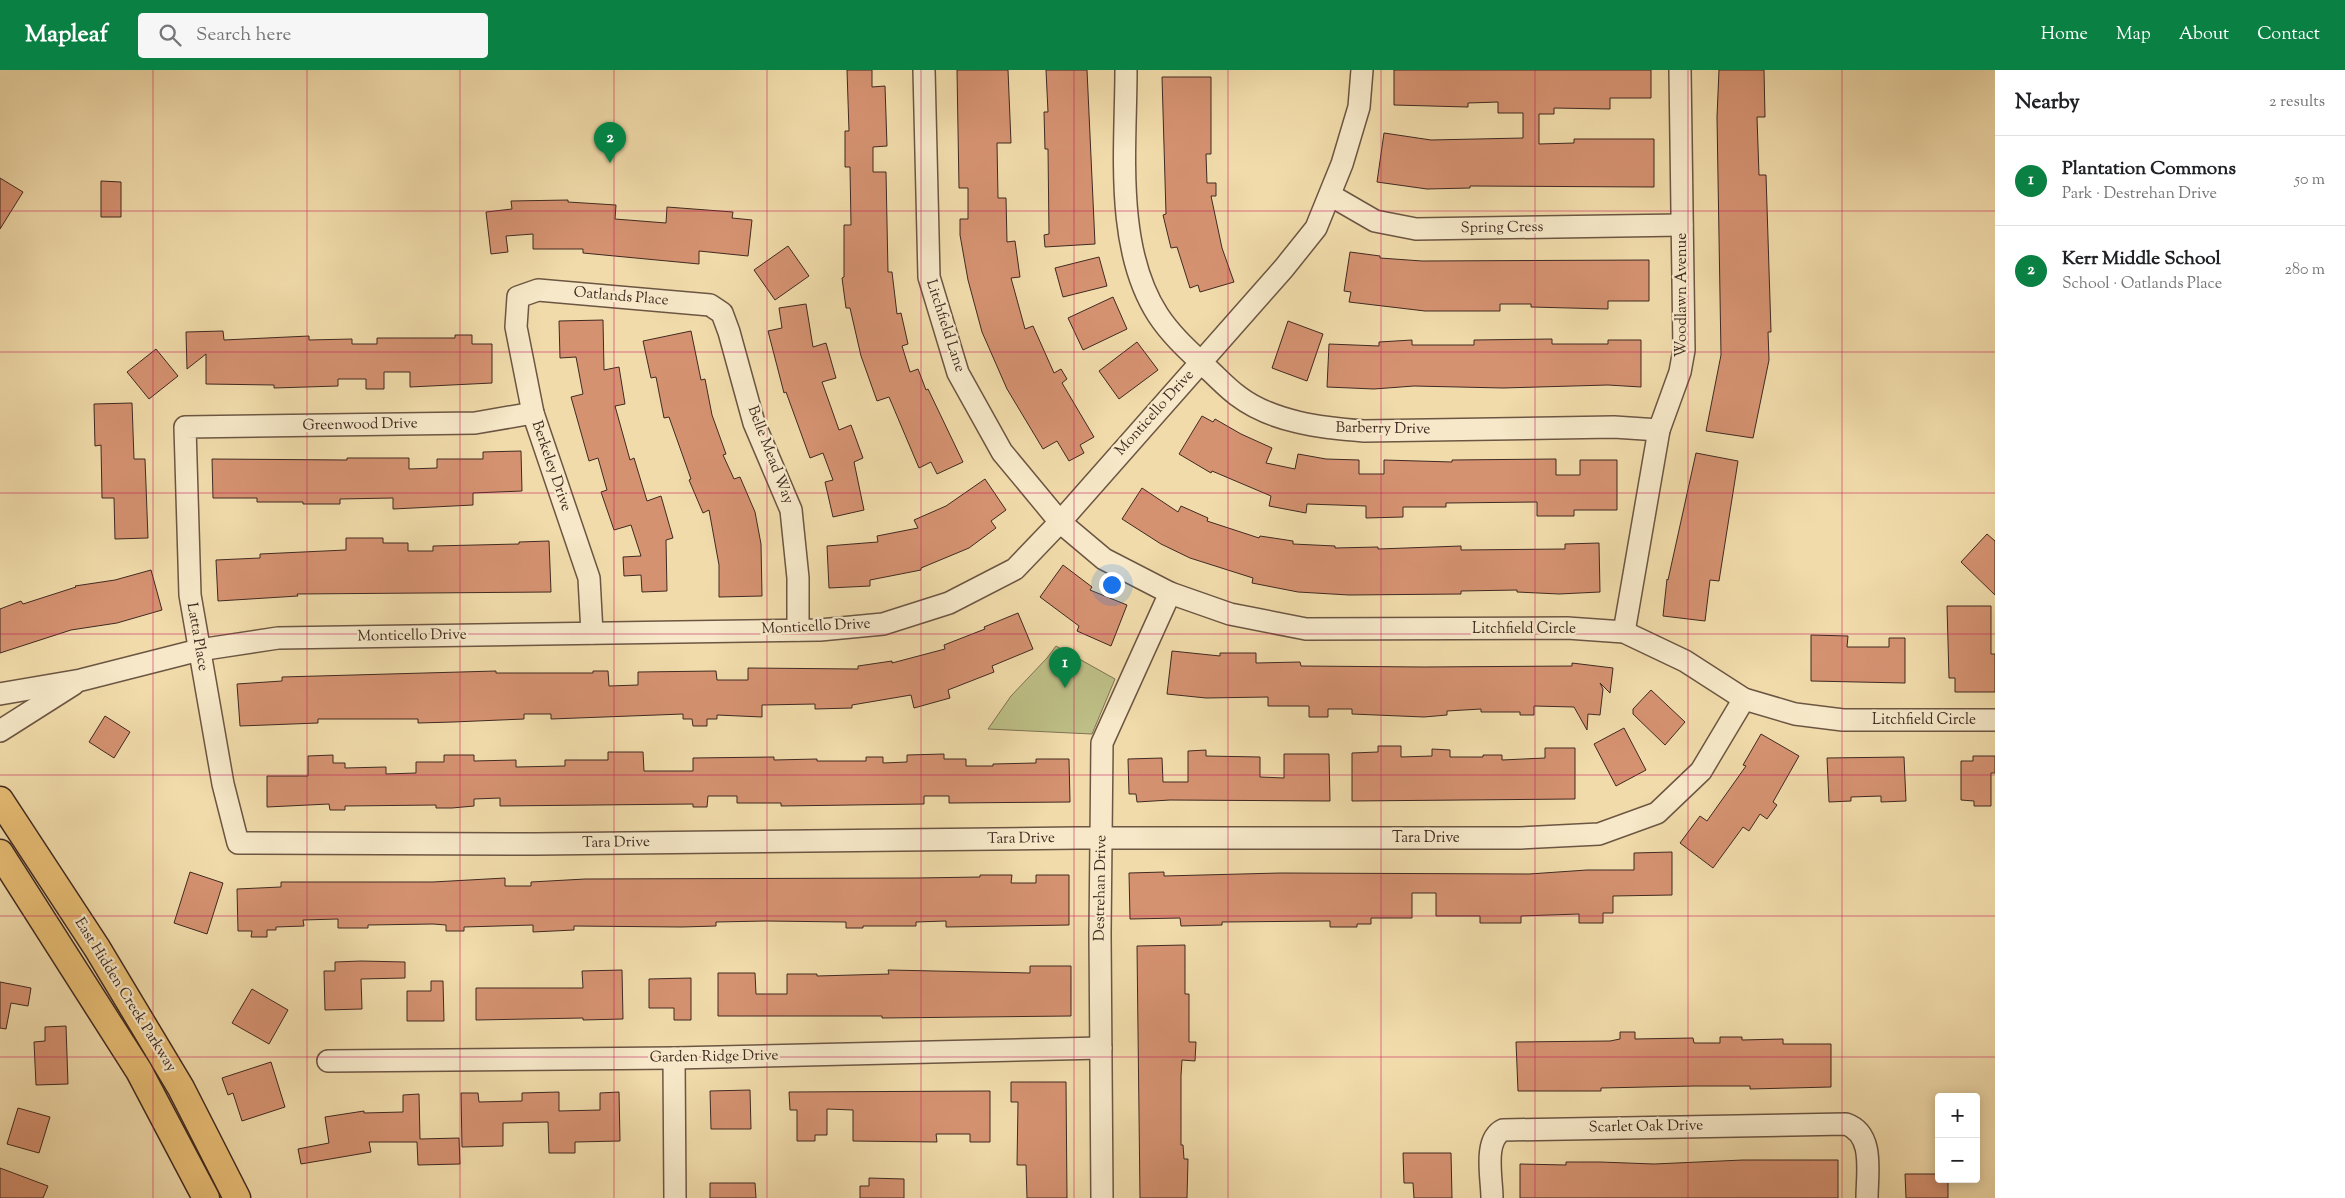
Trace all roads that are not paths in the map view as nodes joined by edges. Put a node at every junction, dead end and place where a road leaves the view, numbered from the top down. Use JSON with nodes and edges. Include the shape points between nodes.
{"nodes":[{"id":1,"x":924,"y":70,"type":"edge"},
{"id":2,"x":1126,"y":70,"type":"edge"},
{"id":3,"x":1362,"y":70,"type":"edge"},
{"id":4,"x":1680,"y":70,"type":"edge"},
{"id":5,"x":1330,"y":195,"type":"junction"},
{"id":6,"x":1682,"y":225,"type":"junction"},
{"id":7,"x":518,"y":297,"type":"joint"},
{"id":8,"x":722,"y":313,"type":"joint"},
{"id":9,"x":1200,"y":362,"type":"junction"},
{"id":10,"x":533,"y":413,"type":"junction"},
{"id":11,"x":185,"y":427,"type":"joint"},
{"id":12,"x":1659,"y":430,"type":"junction"},
{"id":13,"x":1060,"y":522,"type":"junction"},
{"id":14,"x":1170,"y":593,"type":"junction"},
{"id":15,"x":798,"y":630,"type":"junction"},
{"id":16,"x":1624,"y":632,"type":"junction"},
{"id":17,"x":592,"y":633,"type":"junction"},
{"id":18,"x":199,"y":650,"type":"junction"},
{"id":19,"x":81,"y":680,"type":"junction"},
{"id":20,"x":0,"y":694,"type":"edge"},
{"id":21,"x":1744,"y":699,"type":"junction"},
{"id":22,"x":1995,"y":720,"type":"edge"},
{"id":23,"x":0,"y":731,"type":"edge"},
{"id":24,"x":0,"y":800,"type":"edge"},
{"id":25,"x":1101,"y":838,"type":"junction"},
{"id":26,"x":238,"y":843,"type":"joint"},
{"id":27,"x":0,"y":853,"type":"edge"},
{"id":28,"x":1101,"y":1048,"type":"junction"},
{"id":29,"x":674,"y":1058,"type":"junction"},
{"id":30,"x":328,"y":1061,"type":"dead end"},
{"id":31,"x":206,"y":1198,"type":"edge"},
{"id":32,"x":237,"y":1198,"type":"edge"},
{"id":33,"x":675,"y":1198,"type":"edge"},
{"id":34,"x":1102,"y":1198,"type":"edge"},
{"id":35,"x":1492,"y":1198,"type":"edge"},
{"id":36,"x":1867,"y":1198,"type":"edge"}],
"edges":[{"from":1,"to":13,"type":"street","name":"Litchfield Lane","via":[[928,277],[958,373],[1002,452]]},
{"from":2,"to":9,"type":"street","name":"Barberry Drive","via":[[1127,211],[1136,263],[1157,314]]},
{"from":3,"to":5,"type":"street","name":"Monticello Drive","via":[[1359,107]]},
{"from":4,"to":6,"type":"street","name":"Woodlawn Avenue"},
{"from":5,"to":6,"type":"street","name":"Spring Cress","via":[[1376,221],[1416,229]]},
{"from":5,"to":9,"type":"street","name":"Monticello Drive","via":[[1316,228]]},
{"from":6,"to":12,"type":"street","name":"Woodlawn Avenue","via":[[1684,350],[1680,372]]},
{"from":7,"to":8,"type":"street","name":"Oatlands Place","via":[[538,290],[610,295],[710,305]]},
{"from":7,"to":10,"type":"street","name":"Berkeley Drive","via":[[516,327]]},
{"from":8,"to":15,"type":"street","name":"Belle Mead Way","via":[[754,423],[791,510],[798,578]]},
{"from":9,"to":12,"type":"street","name":"Barberry Drive","via":[[1238,396],[1259,409],[1333,429],[1614,427]]},
{"from":9,"to":13,"type":"street","name":"Monticello Drive"},
{"from":10,"to":11,"type":"street","name":"Greenwood Drive","via":[[475,423]]},
{"from":10,"to":17,"type":"street","name":"Berkeley Drive","via":[[589,578]]},
{"from":11,"to":18,"type":"street","name":"Latta Place","via":[[190,595]]},
{"from":12,"to":16,"type":"street","name":"Woodlawn Avenue"},
{"from":13,"to":14,"type":"street","name":"Litchfield Circle","via":[[1104,560]]},
{"from":13,"to":15,"type":"street","name":"Monticello Drive","via":[[1014,568],[949,603],[884,624]]},
{"from":14,"to":16,"type":"street","name":"Litchfield Circle","via":[[1230,614],[1306,629],[1567,628]]},
{"from":14,"to":25,"type":"street","name":"Destrehan Drive","via":[[1102,744]]},
{"from":15,"to":17,"type":"street","name":"Monticello Drive"},
{"from":16,"to":21,"type":"street","name":"Litchfield Circle","via":[[1685,661]]},
{"from":17,"to":18,"type":"street","name":"Monticello Drive","via":[[278,638]]},
{"from":18,"to":19,"type":"street","name":"Monticello Drive"},
{"from":18,"to":26,"type":"street","name":"Latta Place","via":[[223,784]]},
{"from":19,"to":20,"type":"street","name":"Monticello Drive"},
{"from":19,"to":23,"type":"street","name":"Monticello Drive"},
{"from":21,"to":22,"type":"street","name":"Litchfield Circle","via":[[1795,714],[1843,720]]},
{"from":21,"to":25,"type":"street","name":"Tara Drive","via":[[1701,771],[1657,813],[1599,834],[1520,838]]},
{"from":24,"to":32,"type":"main road","name":"East Hidden Creek Parkway","via":[[97,948],[176,1079]]},
{"from":25,"to":26,"type":"street","name":"Tara Drive","via":[[536,844]]},
{"from":25,"to":28,"type":"street","name":"Destrehan Drive"},
{"from":27,"to":31,"type":"main road","name":"East Hidden Creek Parkway","via":[[139,1071]]},
{"from":28,"to":29,"type":"street","name":"Garden Ridge Drive"},
{"from":28,"to":34,"type":"street","name":"Destrehan Drive"},
{"from":29,"to":30,"type":"street","name":"Garden Ridge Drive"},
{"from":29,"to":33,"type":"street"},
{"from":35,"to":36,"type":"street","name":"Scarlet Oak Drive","via":[[1491,1145],[1497,1133],[1511,1128],[1846,1124],[1860,1132],[1867,1148]]}]}
